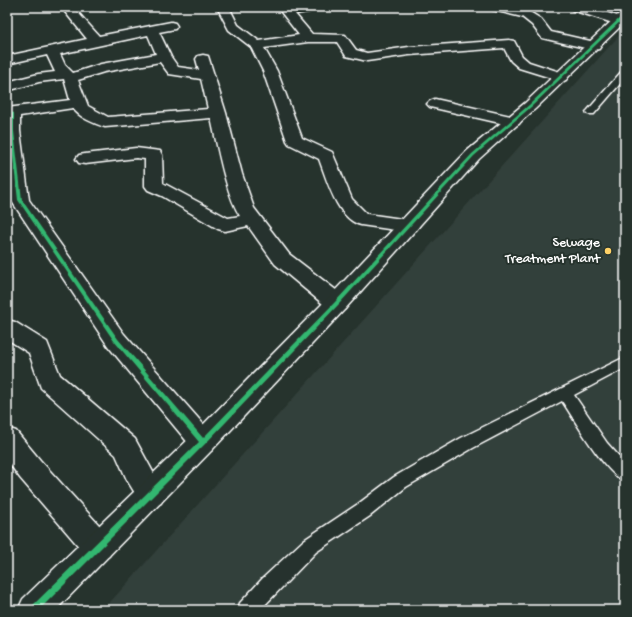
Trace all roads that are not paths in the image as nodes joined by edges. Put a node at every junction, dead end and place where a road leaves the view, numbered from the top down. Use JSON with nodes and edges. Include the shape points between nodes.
{"nodes":[{"id":1,"x":67,"y":7,"type":"edge"},
{"id":2,"x":223,"y":7,"type":"edge"},
{"id":3,"x":316,"y":7,"type":"edge"},
{"id":4,"x":497,"y":7,"type":"edge"},
{"id":5,"x":576,"y":7,"type":"edge"},
{"id":6,"x":623,"y":18,"type":"edge"},
{"id":7,"x":171,"y":26,"type":"dead end"},
{"id":8,"x":152,"y":30,"type":"junction"},
{"id":9,"x":308,"y":38,"type":"junction"},
{"id":10,"x":96,"y":41,"type":"junction"},
{"id":11,"x":256,"y":45,"type":"junction"},
{"id":12,"x":594,"y":46,"type":"junction"},
{"id":13,"x":53,"y":50,"type":"junction"},
{"id":14,"x":164,"y":57,"type":"junction"},
{"id":15,"x":7,"y":61,"type":"edge"},
{"id":16,"x":625,"y":73,"type":"edge"},
{"id":17,"x":67,"y":76,"type":"junction"},
{"id":18,"x":561,"y":77,"type":"junction"},
{"id":19,"x":14,"y":85,"type":"edge"},
{"id":20,"x":79,"y":103,"type":"junction"},
{"id":21,"x":434,"y":104,"type":"dead end"},
{"id":22,"x":591,"y":112,"type":"dead end"},
{"id":23,"x":9,"y":113,"type":"edge"},
{"id":24,"x":218,"y":113,"type":"junction"},
{"id":25,"x":513,"y":121,"type":"junction"},
{"id":26,"x":85,"y":159,"type":"dead end"},
{"id":27,"x":11,"y":172,"type":"edge"},
{"id":28,"x":252,"y":219,"type":"junction"},
{"id":29,"x":409,"y":226,"type":"junction"},
{"id":30,"x":338,"y":303,"type":"junction"},
{"id":31,"x":7,"y":328,"type":"edge"},
{"id":32,"x":625,"y":362,"type":"edge"},
{"id":33,"x":565,"y":393,"type":"junction"},
{"id":34,"x":7,"y":439,"type":"edge"},
{"id":35,"x":203,"y":442,"type":"junction"},
{"id":36,"x":625,"y":474,"type":"edge"},
{"id":37,"x":150,"y":494,"type":"junction"},
{"id":38,"x":98,"y":546,"type":"junction"},
{"id":39,"x":34,"y":610,"type":"edge"},
{"id":40,"x":247,"y":610,"type":"edge"}],
"edges":[{"from":1,"to":10,"type":"street"},
{"from":2,"to":11,"type":"street","via":[[233,27]]},
{"from":3,"to":9,"type":"street","via":[[287,12]]},
{"from":4,"to":12,"type":"street","via":[[521,11],[537,21],[547,35]]},
{"from":5,"to":6,"type":"street"},
{"from":6,"to":12,"type":"street"},
{"from":7,"to":8,"type":"street"},
{"from":8,"to":10,"type":"street"},
{"from":8,"to":14,"type":"street"},
{"from":9,"to":11,"type":"street"},
{"from":9,"to":18,"type":"street","via":[[340,38],[350,53],[367,57],[409,51],[509,44],[516,58],[524,65]]},
{"from":10,"to":13,"type":"street"},
{"from":11,"to":29,"type":"street","via":[[270,71],[295,141],[326,156],[344,201],[361,219]]},
{"from":12,"to":18,"type":"street"},
{"from":13,"to":15,"type":"street"},
{"from":13,"to":17,"type":"street","via":[[53,56]]},
{"from":14,"to":17,"type":"street"},
{"from":14,"to":24,"type":"street","via":[[174,71],[205,67]]},
{"from":15,"to":19,"type":"street","via":[[18,72]]},
{"from":16,"to":22,"type":"lane"},
{"from":17,"to":19,"type":"street","via":[[38,78]]},
{"from":17,"to":20,"type":"street"},
{"from":18,"to":25,"type":"street"},
{"from":20,"to":23,"type":"street"},
{"from":20,"to":24,"type":"street","via":[[81,108],[105,122]]},
{"from":21,"to":25,"type":"street"},
{"from":23,"to":27,"type":"street"},
{"from":24,"to":28,"type":"street","via":[[233,174],[245,209]]},
{"from":25,"to":29,"type":"street","via":[[474,155]]},
{"from":26,"to":28,"type":"street","via":[[136,153],[154,155],[154,186],[225,225]]},
{"from":27,"to":35,"type":"street","via":[[20,200],[116,340]]},
{"from":28,"to":30,"type":"street","via":[[282,259]]},
{"from":29,"to":30,"type":"street"},
{"from":30,"to":35,"type":"street"},
{"from":31,"to":37,"type":"street","via":[[39,348],[50,381],[126,447]]},
{"from":32,"to":33,"type":"lane"},
{"from":33,"to":36,"type":"lane","via":[[601,448]]},
{"from":33,"to":40,"type":"lane","via":[[400,482],[310,546]]},
{"from":34,"to":38,"type":"street"},
{"from":35,"to":37,"type":"street"},
{"from":37,"to":38,"type":"street"},
{"from":38,"to":39,"type":"street"}]}
